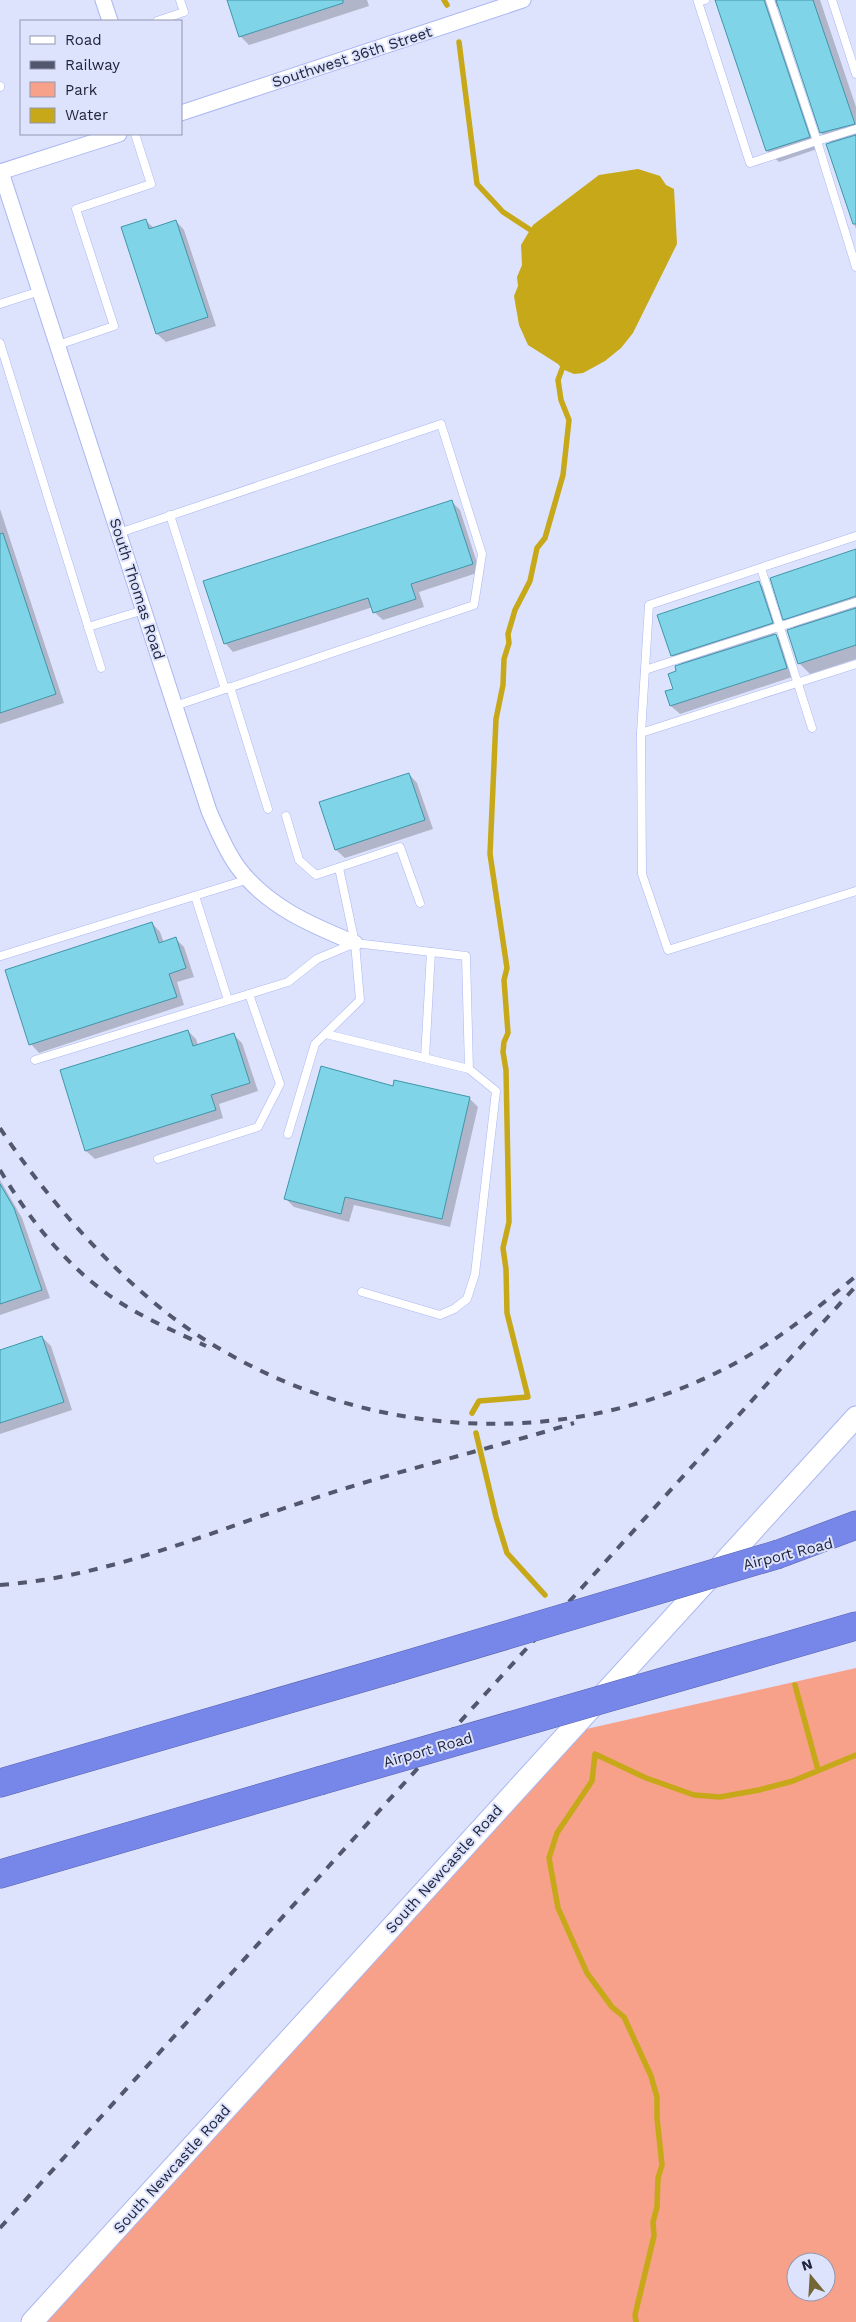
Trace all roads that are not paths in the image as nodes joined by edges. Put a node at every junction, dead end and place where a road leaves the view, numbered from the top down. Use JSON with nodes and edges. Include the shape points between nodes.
{"nodes":[{"id":1,"x":103,"y":0,"type":"edge"},
{"id":2,"x":180,"y":0,"type":"edge"},
{"id":3,"x":523,"y":0,"type":"edge"},
{"id":4,"x":705,"y":0,"type":"edge"},
{"id":5,"x":770,"y":0,"type":"edge"},
{"id":6,"x":832,"y":0,"type":"edge"},
{"id":7,"x":110,"y":20,"type":"edge"},
{"id":8,"x":160,"y":20,"type":"edge"},
{"id":9,"x":856,"y":74,"type":"edge"},
{"id":10,"x":182,"y":113,"type":"edge"},
{"id":11,"x":856,"y":129,"type":"edge"},
{"id":12,"x":115,"y":135,"type":"edge"},
{"id":13,"x":135,"y":135,"type":"edge"},
{"id":14,"x":817,"y":141,"type":"junction"},
{"id":15,"x":1,"y":172,"type":"edge"},
{"id":16,"x":856,"y":267,"type":"edge"},
{"id":17,"x":40,"y":291,"type":"junction"},
{"id":18,"x":0,"y":304,"type":"edge"},
{"id":19,"x":0,"y":343,"type":"edge"},
{"id":20,"x":58,"y":345,"type":"junction"},
{"id":21,"x":170,"y":515,"type":"junction"},
{"id":22,"x":118,"y":533,"type":"junction"},
{"id":23,"x":856,"y":536,"type":"edge"},
{"id":24,"x":761,"y":568,"type":"junction"},
{"id":25,"x":856,"y":602,"type":"edge"},
{"id":26,"x":144,"y":610,"type":"junction"},
{"id":27,"x":88,"y":627,"type":"junction"},
{"id":28,"x":779,"y":627,"type":"junction"},
{"id":29,"x":856,"y":664,"type":"edge"},
{"id":30,"x":101,"y":668,"type":"dead end"},
{"id":31,"x":645,"y":670,"type":"junction"},
{"id":32,"x":798,"y":683,"type":"junction"},
{"id":33,"x":228,"y":688,"type":"junction"},
{"id":34,"x":175,"y":706,"type":"junction"},
{"id":35,"x":812,"y":728,"type":"dead end"},
{"id":36,"x":641,"y":733,"type":"junction"},
{"id":37,"x":268,"y":809,"type":"dead end"},
{"id":38,"x":286,"y":816,"type":"dead end"},
{"id":39,"x":339,"y":868,"type":"junction"},
{"id":40,"x":248,"y":879,"type":"junction"},
{"id":41,"x":856,"y":891,"type":"edge"},
{"id":42,"x":194,"y":896,"type":"junction"},
{"id":43,"x":420,"y":903,"type":"dead end"},
{"id":44,"x":355,"y":943,"type":"junction"},
{"id":45,"x":431,"y":952,"type":"junction"},
{"id":46,"x":0,"y":956,"type":"edge"},
{"id":47,"x":250,"y":994,"type":"junction"},
{"id":48,"x":228,"y":1000,"type":"junction"},
{"id":49,"x":326,"y":1034,"type":"junction"},
{"id":50,"x":425,"y":1058,"type":"junction"},
{"id":51,"x":35,"y":1060,"type":"dead end"},
{"id":52,"x":469,"y":1068,"type":"junction"},
{"id":53,"x":288,"y":1134,"type":"dead end"},
{"id":54,"x":158,"y":1159,"type":"dead end"},
{"id":55,"x":362,"y":1292,"type":"dead end"},
{"id":56,"x":856,"y":1417,"type":"edge"},
{"id":57,"x":851,"y":1532,"type":"edge"},
{"id":58,"x":856,"y":1626,"type":"edge"},
{"id":59,"x":856,"y":1646,"type":"edge"},
{"id":60,"x":718,"y":1666,"type":"junction"},
{"id":61,"x":0,"y":1783,"type":"edge"},
{"id":62,"x":0,"y":1874,"type":"edge"},
{"id":63,"x":32,"y":2322,"type":"edge"}],
"edges":[{"from":1,"to":7,"type":"street"},
{"from":2,"to":8,"type":"lane","via":[[184,12]]},
{"from":3,"to":10,"type":"street","name":"Southwest 36th Street"},
{"from":4,"to":14,"type":"lane","via":[[698,2],[750,163]]},
{"from":5,"to":14,"type":"lane"},
{"from":6,"to":9,"type":"lane"},
{"from":11,"to":14,"type":"lane"},
{"from":12,"to":15,"type":"street"},
{"from":13,"to":20,"type":"lane","via":[[151,184],[76,209],[114,326]]},
{"from":14,"to":16,"type":"lane"},
{"from":15,"to":17,"type":"street","name":"South Thomas Road"},
{"from":17,"to":18,"type":"lane"},
{"from":17,"to":20,"type":"street","name":"South Thomas Road"},
{"from":19,"to":27,"type":"lane"},
{"from":20,"to":22,"type":"street","name":"South Thomas Road"},
{"from":21,"to":22,"type":"lane"},
{"from":21,"to":33,"type":"lane"},
{"from":21,"to":33,"type":"lane","via":[[441,424],[482,554],[474,605]]},
{"from":22,"to":26,"type":"street","name":"South Thomas Road"},
{"from":23,"to":24,"type":"lane"},
{"from":24,"to":28,"type":"lane"},
{"from":24,"to":31,"type":"lane","via":[[649,605]]},
{"from":25,"to":28,"type":"lane"},
{"from":26,"to":27,"type":"lane"},
{"from":26,"to":34,"type":"street","name":"South Thomas Road"},
{"from":27,"to":30,"type":"lane"},
{"from":28,"to":31,"type":"lane"},
{"from":28,"to":32,"type":"lane"},
{"from":29,"to":32,"type":"lane"},
{"from":31,"to":36,"type":"lane"},
{"from":32,"to":35,"type":"lane"},
{"from":32,"to":36,"type":"lane"},
{"from":33,"to":34,"type":"lane"},
{"from":33,"to":37,"type":"lane"},
{"from":34,"to":40,"type":"street","name":"South Thomas Road","via":[[209,811],[223,843]]},
{"from":36,"to":41,"type":"lane","via":[[642,874],[668,950]]},
{"from":38,"to":39,"type":"lane","via":[[299,860],[316,875]]},
{"from":39,"to":43,"type":"lane","via":[[400,847]]},
{"from":39,"to":44,"type":"lane"},
{"from":40,"to":42,"type":"lane"},
{"from":40,"to":44,"type":"street","name":"South Thomas Road","via":[[278,906],[306,924]]},
{"from":42,"to":46,"type":"lane"},
{"from":42,"to":48,"type":"lane"},
{"from":44,"to":45,"type":"lane"},
{"from":44,"to":47,"type":"lane","via":[[317,959],[288,982]]},
{"from":44,"to":49,"type":"lane","via":[[360,1000]]},
{"from":45,"to":50,"type":"lane"},
{"from":45,"to":52,"type":"lane","via":[[466,956]]},
{"from":47,"to":48,"type":"lane"},
{"from":47,"to":54,"type":"lane","via":[[280,1084],[258,1127]]},
{"from":48,"to":51,"type":"lane"},
{"from":49,"to":50,"type":"lane"},
{"from":49,"to":53,"type":"lane","via":[[315,1044]]},
{"from":50,"to":52,"type":"lane"},
{"from":52,"to":55,"type":"lane","via":[[496,1091],[475,1274],[467,1299],[440,1315]]},
{"from":56,"to":63,"type":"street","name":"South Newcastle Road"},
{"from":57,"to":61,"type":"highway","name":"Airport Road","bridge":true},
{"from":58,"to":60,"type":"highway","name":"Airport Road"},
{"from":59,"to":60,"type":"highway"},
{"from":60,"to":62,"type":"highway","name":"Airport Road","bridge":true}]}
